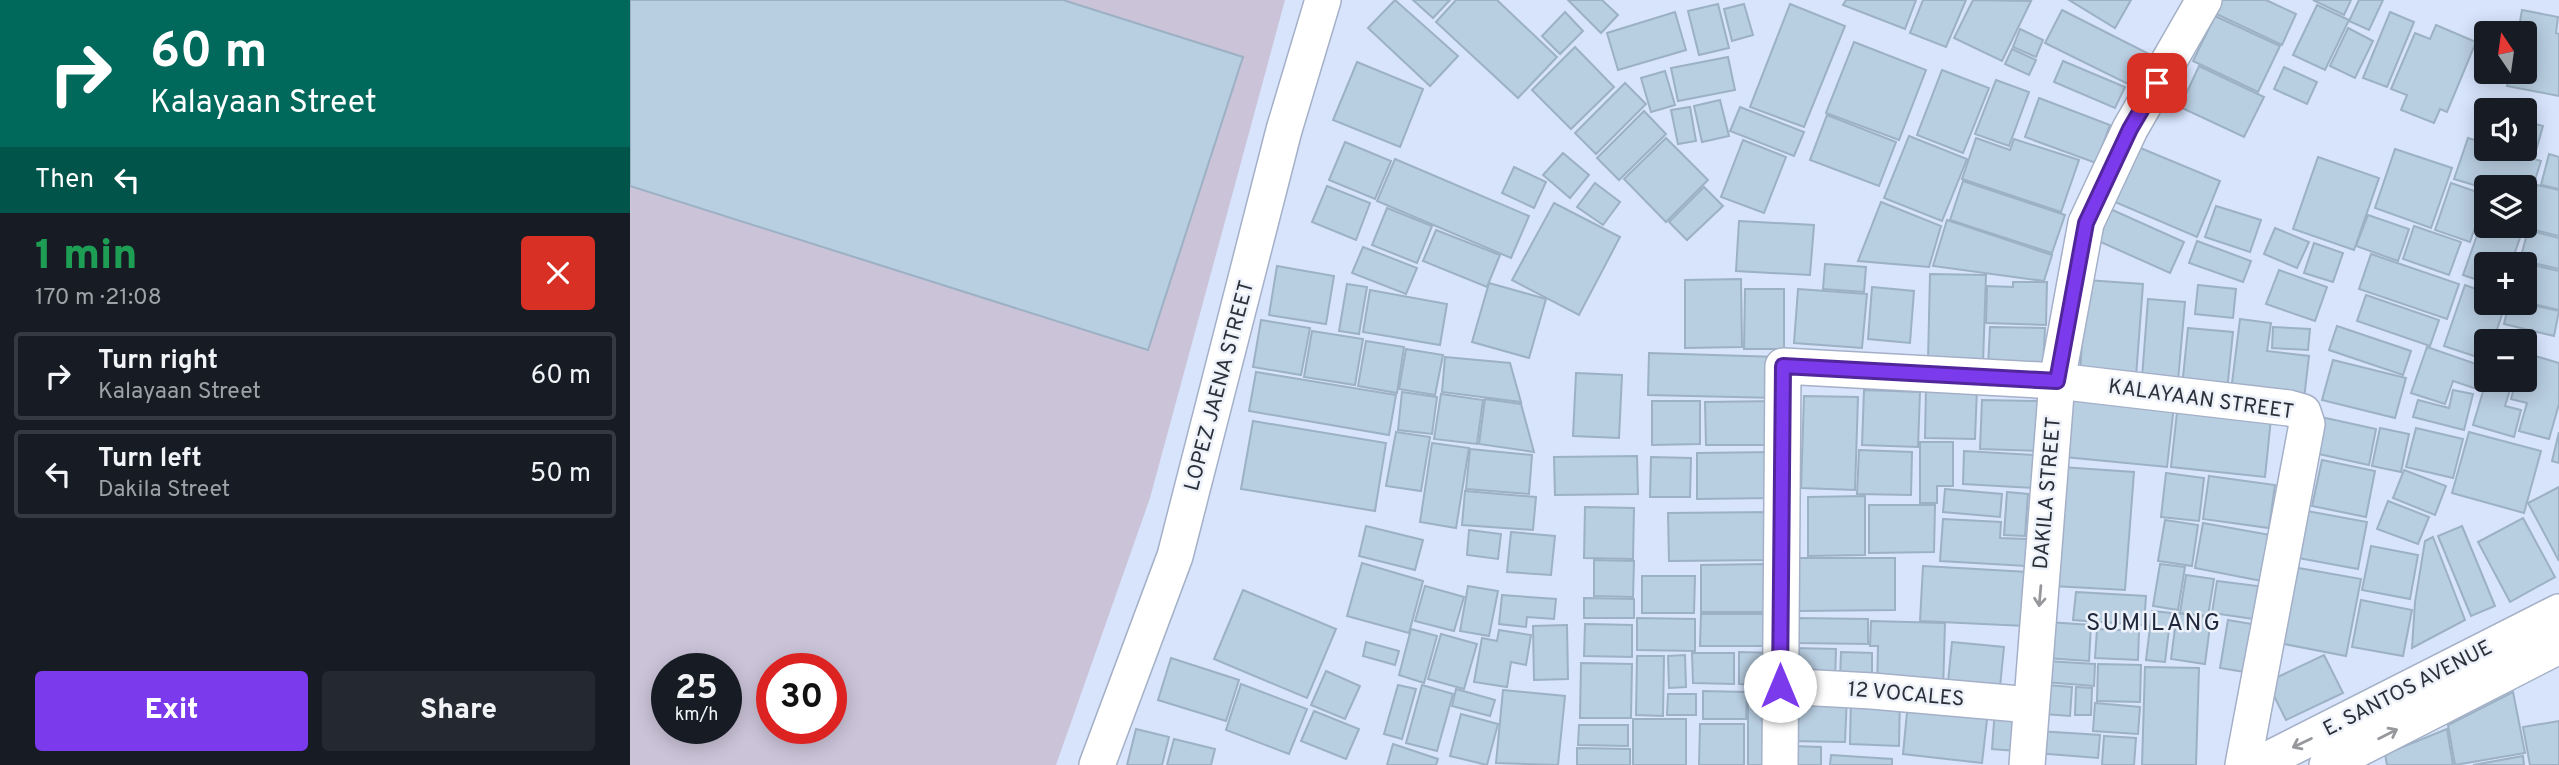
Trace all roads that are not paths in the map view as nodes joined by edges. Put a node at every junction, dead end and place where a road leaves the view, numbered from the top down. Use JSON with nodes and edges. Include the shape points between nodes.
{"nodes":[{"id":1,"x":1323,"y":0,"type":"edge"},
{"id":2,"x":2204,"y":0,"type":"edge"},
{"id":3,"x":2057,"y":381,"type":"junction"},
{"id":4,"x":2559,"y":612,"type":"edge"},
{"id":5,"x":2559,"y":646,"type":"edge"},
{"id":6,"x":1780,"y":686,"type":"junction"},
{"id":7,"x":2031,"y":705,"type":"junction"},
{"id":8,"x":1097,"y":765,"type":"edge"},
{"id":9,"x":1780,"y":765,"type":"edge"},
{"id":10,"x":2027,"y":765,"type":"edge"},
{"id":11,"x":2243,"y":765,"type":"edge"},
{"id":12,"x":2257,"y":765,"type":"edge"},
{"id":13,"x":2327,"y":765,"type":"edge"}],
"edges":[{"from":1,"to":8,"type":"street","name":"LOPEZ JAENA STREET","via":[[1284,130],[1175,556]]},
{"from":2,"to":3,"type":"street","name":"DAKILA STREET","via":[[2130,129],[2086,223]]},
{"from":3,"to":6,"type":"street","name":"KALAYAAN STREET","via":[[1783,366]]},
{"from":3,"to":7,"type":"street","name":"DAKILA STREET","one_way":true},
{"from":3,"to":11,"type":"street","name":"KALAYAAN STREET","via":[[2303,412],[2307,424]]},
{"from":4,"to":12,"type":"street","name":"E. SANTOS AVENUE","one_way":true},
{"from":13,"to":5,"type":"street","name":"E. SANTOS AVENUE","one_way":true},
{"from":6,"to":7,"type":"street","name":"12 VOCALES"},
{"from":6,"to":9,"type":"street"},
{"from":7,"to":10,"type":"street","name":"DAKILA STREET"}]}
